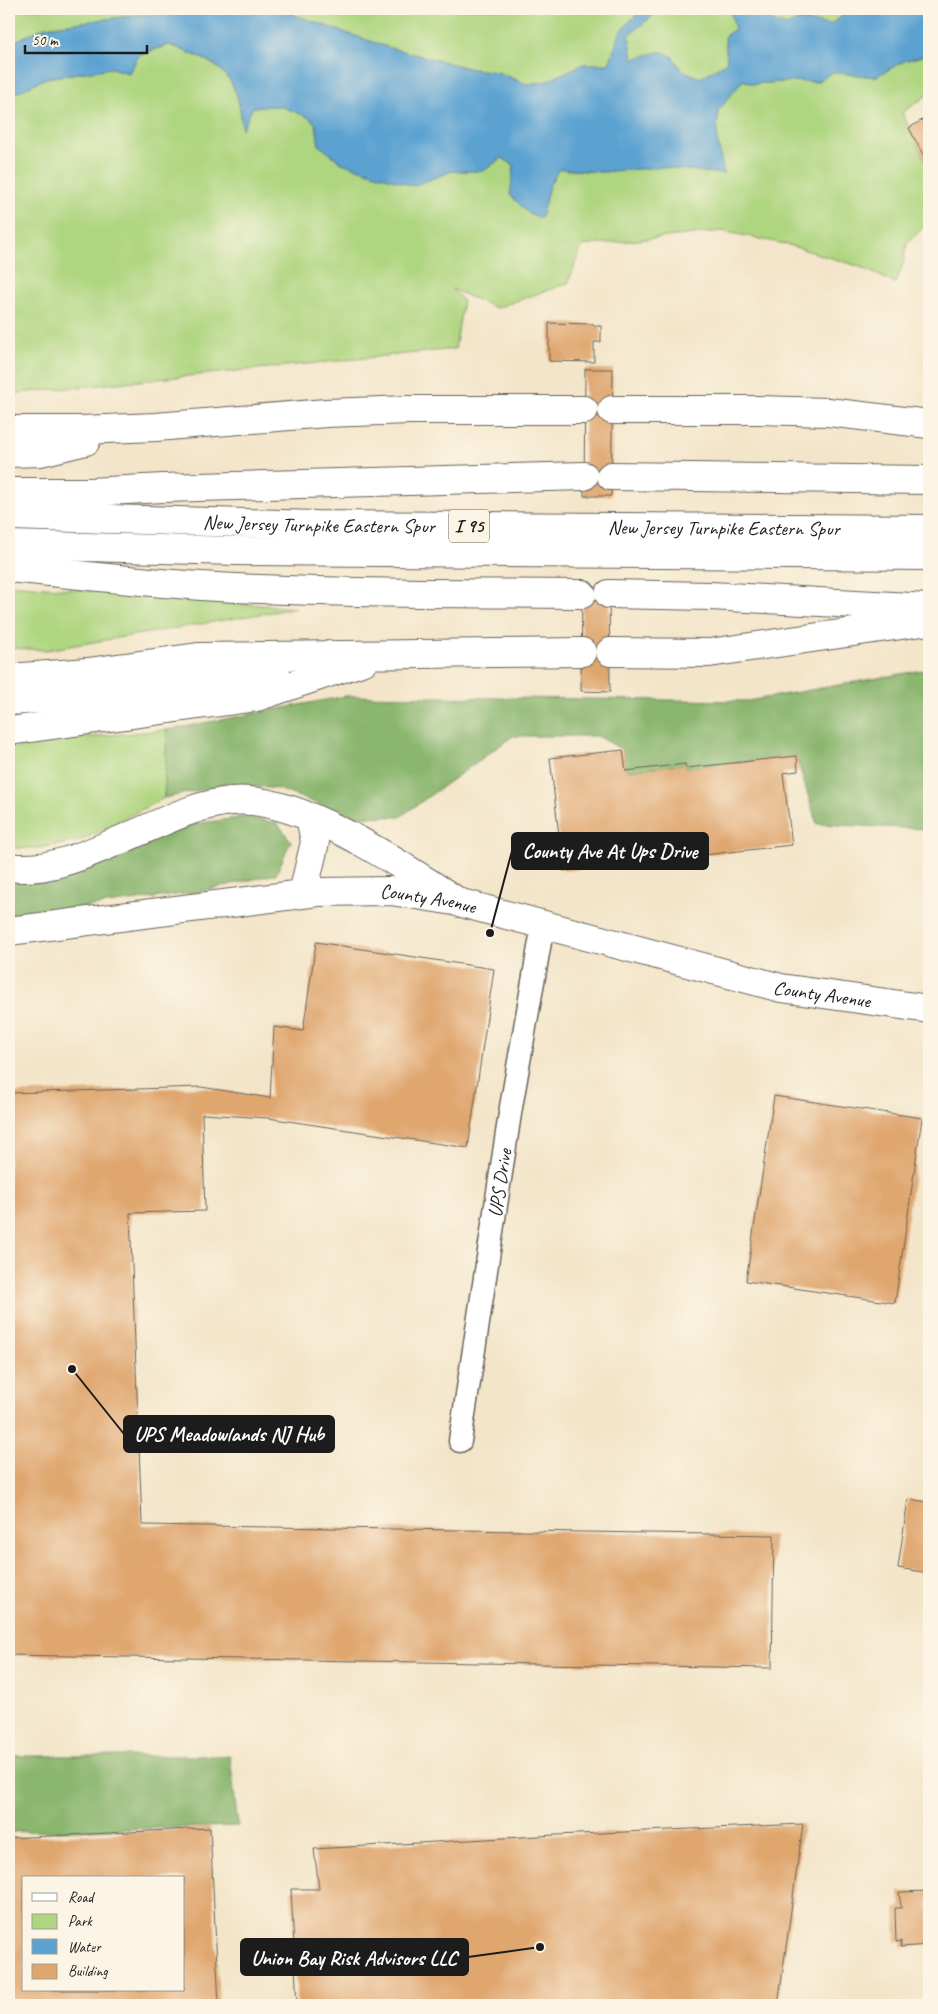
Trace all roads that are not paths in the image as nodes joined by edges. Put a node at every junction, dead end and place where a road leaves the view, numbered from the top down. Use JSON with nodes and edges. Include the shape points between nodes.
{"nodes":[{"id":1,"x":584,"y":410,"type":"dead end"},
{"id":2,"x":612,"y":410,"type":"dead end"},
{"id":3,"x":929,"y":424,"type":"edge"},
{"id":4,"x":156,"y":427,"type":"junction"},
{"id":5,"x":9,"y":430,"type":"edge"},
{"id":6,"x":9,"y":452,"type":"edge"},
{"id":7,"x":584,"y":476,"type":"dead end"},
{"id":8,"x":611,"y":476,"type":"dead end"},
{"id":9,"x":929,"y":480,"type":"edge"},
{"id":10,"x":9,"y":483,"type":"edge"},
{"id":11,"x":163,"y":488,"type":"junction"},
{"id":12,"x":9,"y":492,"type":"edge"},
{"id":13,"x":9,"y":516,"type":"edge"},
{"id":14,"x":929,"y":529,"type":"edge"},
{"id":15,"x":9,"y":545,"type":"edge"},
{"id":16,"x":929,"y":556,"type":"edge"},
{"id":17,"x":9,"y":568,"type":"edge"},
{"id":18,"x":582,"y":594,"type":"dead end"},
{"id":19,"x":609,"y":594,"type":"dead end"},
{"id":20,"x":929,"y":608,"type":"edge"},
{"id":21,"x":929,"y":621,"type":"edge"},
{"id":22,"x":582,"y":652,"type":"dead end"},
{"id":23,"x":610,"y":652,"type":"dead end"},
{"id":24,"x":389,"y":653,"type":"junction"},
{"id":25,"x":9,"y":678,"type":"edge"},
{"id":26,"x":9,"y":701,"type":"edge"},
{"id":27,"x":9,"y":731,"type":"edge"},
{"id":28,"x":310,"y":817,"type":"junction"},
{"id":29,"x":9,"y":867,"type":"edge"},
{"id":30,"x":303,"y":893,"type":"junction"},
{"id":31,"x":460,"y":903,"type":"junction"},
{"id":32,"x":542,"y":925,"type":"junction"},
{"id":33,"x":9,"y":930,"type":"edge"},
{"id":34,"x":929,"y":1009,"type":"edge"},
{"id":35,"x":460,"y":1441,"type":"dead end"}],
"edges":[{"from":1,"to":4,"type":"main road","via":[[401,410]]},
{"from":2,"to":3,"type":"main road","via":[[828,412]]},
{"from":4,"to":5,"type":"main road"},
{"from":4,"to":6,"type":"main road","via":[[41,452]]},
{"from":7,"to":11,"type":"main road"},
{"from":8,"to":9,"type":"main road"},
{"from":10,"to":11,"type":"main road"},
{"from":11,"to":12,"type":"main road"},
{"from":13,"to":14,"type":"main road","name":"New Jersey Turnpike Eastern Spur","number":"I 95","via":[[298,524]]},
{"from":15,"to":16,"type":"main road","name":"New Jersey Turnpike Eastern Spur","number":"I 95","via":[[245,551]]},
{"from":17,"to":18,"type":"main road","via":[[247,588]]},
{"from":19,"to":20,"type":"main road"},
{"from":21,"to":23,"type":"main road","via":[[709,653]]},
{"from":22,"to":24,"type":"main road"},
{"from":24,"to":25,"type":"main road","via":[[198,657],[88,672]]},
{"from":24,"to":26,"type":"main road","via":[[112,693]]},
{"from":24,"to":27,"type":"main road","via":[[257,697]]},
{"from":28,"to":29,"type":"main road","via":[[276,805],[230,801],[182,815],[57,863],[29,868]]},
{"from":28,"to":30,"type":"main road","via":[[315,842]]},
{"from":28,"to":31,"type":"main road","via":[[411,871]]},
{"from":30,"to":31,"type":"main road","name":"County Avenue","via":[[391,891]]},
{"from":30,"to":33,"type":"main road","name":"County Avenue"},
{"from":31,"to":32,"type":"main road","name":"County Avenue"},
{"from":32,"to":34,"type":"main road","name":"County Avenue","via":[[781,988]]},
{"from":32,"to":35,"type":"street","name":"UPS Drive"}]}
